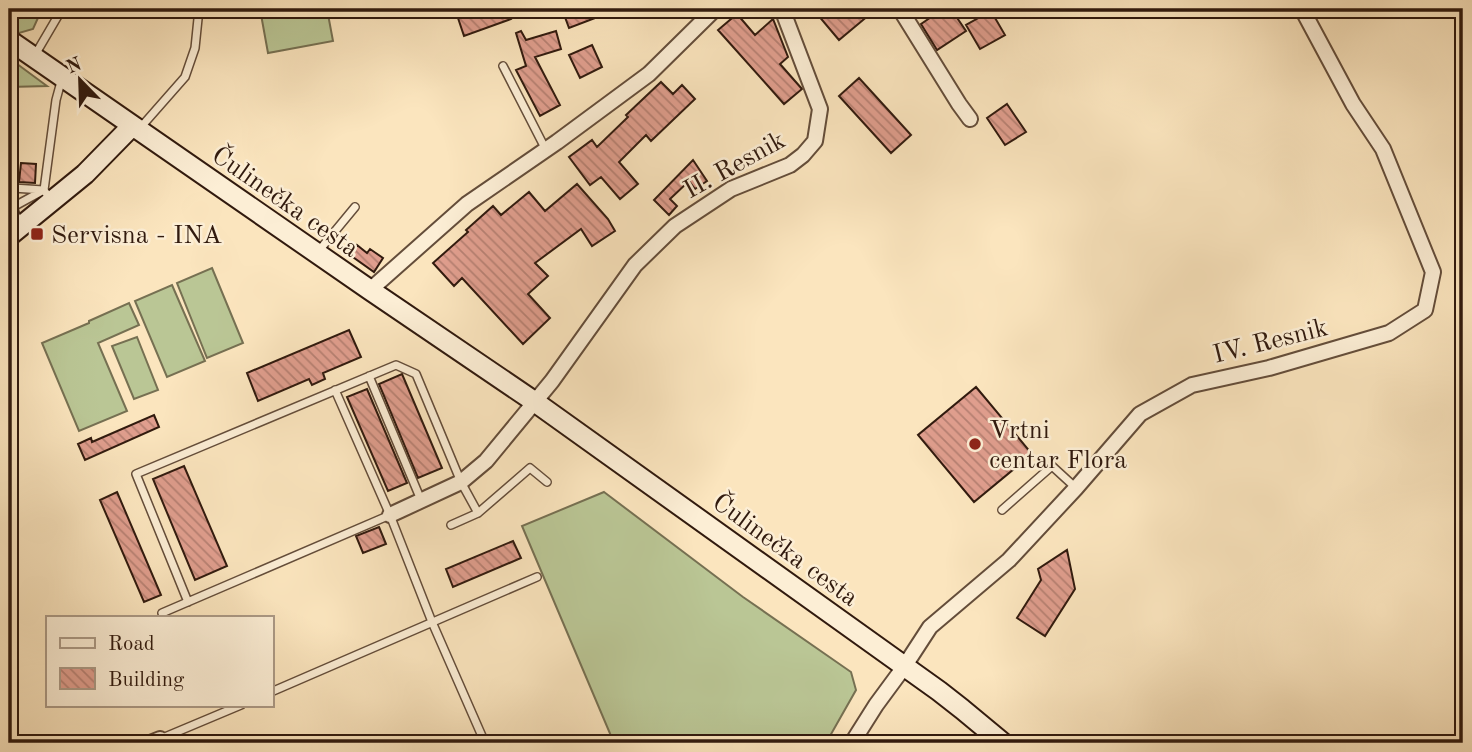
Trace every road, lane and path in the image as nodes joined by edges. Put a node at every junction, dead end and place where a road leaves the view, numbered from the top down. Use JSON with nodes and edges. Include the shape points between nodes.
{"nodes":[{"id":1,"x":61,"y":9,"type":"edge"},
{"id":2,"x":199,"y":9,"type":"edge"},
{"id":3,"x":715,"y":9,"type":"edge"},
{"id":4,"x":782,"y":9,"type":"edge"},
{"id":5,"x":900,"y":9,"type":"edge"},
{"id":6,"x":1302,"y":9,"type":"edge"},
{"id":7,"x":9,"y":40,"type":"edge"},
{"id":8,"x":33,"y":58,"type":"junction"},
{"id":9,"x":503,"y":66,"type":"dead end"},
{"id":10,"x":62,"y":77,"type":"junction"},
{"id":11,"x":970,"y":119,"type":"dead end"},
{"id":12,"x":135,"y":128,"type":"junction"},
{"id":13,"x":546,"y":150,"type":"junction"},
{"id":14,"x":48,"y":195,"type":"junction"},
{"id":15,"x":13,"y":207,"type":"junction"},
{"id":16,"x":355,"y":207,"type":"dead end"},
{"id":17,"x":15,"y":232,"type":"edge"},
{"id":18,"x":317,"y":253,"type":"junction"},
{"id":19,"x":370,"y":290,"type":"junction"},
{"id":20,"x":369,"y":376,"type":"junction"},
{"id":21,"x":335,"y":390,"type":"junction"},
{"id":22,"x":535,"y":402,"type":"junction"},
{"id":23,"x":461,"y":482,"type":"junction"},
{"id":24,"x":547,"y":482,"type":"dead end"},
{"id":25,"x":1076,"y":488,"type":"junction"},
{"id":26,"x":421,"y":500,"type":"junction"},
{"id":27,"x":1002,"y":510,"type":"dead end"},
{"id":28,"x":478,"y":513,"type":"junction"},
{"id":29,"x":390,"y":515,"type":"junction"},
{"id":30,"x":451,"y":525,"type":"dead end"},
{"id":31,"x":537,"y":577,"type":"dead end"},
{"id":32,"x":188,"y":601,"type":"junction"},
{"id":33,"x":162,"y":613,"type":"dead end"},
{"id":34,"x":432,"y":622,"type":"junction"},
{"id":35,"x":904,"y":667,"type":"junction"},
{"id":36,"x":273,"y":691,"type":"edge"},
{"id":37,"x":238,"y":706,"type":"edge"},
{"id":38,"x":157,"y":742,"type":"edge"},
{"id":39,"x":485,"y":743,"type":"edge"},
{"id":40,"x":852,"y":743,"type":"edge"},
{"id":41,"x":1003,"y":743,"type":"edge"}],
"edges":[{"from":1,"to":8,"type":"lane"},
{"from":2,"to":12,"type":"lane","via":[[195,48],[185,77]]},
{"from":3,"to":13,"type":"street","via":[[649,74]]},
{"from":4,"to":22,"type":"street","name":"II. Resnik","via":[[820,109],[815,141],[790,165],[731,189],[655,244]]},
{"from":5,"to":11,"type":"street"},
{"from":6,"to":25,"type":"street","name":"IV. Resnik","via":[[1383,149],[1433,272],[1425,310],[1389,333],[1192,385],[1140,414]]},
{"from":7,"to":8,"type":"street","name":"Čulinečka cesta"},
{"from":8,"to":10,"type":"street","name":"Čulinečka cesta"},
{"from":9,"to":13,"type":"lane"},
{"from":10,"to":12,"type":"street","name":"Čulinečka cesta"},
{"from":10,"to":14,"type":"lane"},
{"from":12,"to":14,"type":"street","via":[[85,174]]},
{"from":12,"to":18,"type":"street","name":"Čulinečka cesta"},
{"from":13,"to":19,"type":"street","via":[[467,205]]},
{"from":14,"to":15,"type":"lane"},
{"from":14,"to":15,"type":"lane","via":[[13,188]]},
{"from":14,"to":17,"type":"street"},
{"from":15,"to":17,"type":"lane"},
{"from":16,"to":18,"type":"lane"},
{"from":18,"to":19,"type":"street","name":"Čulinečka cesta"},
{"from":19,"to":22,"type":"street","name":"Čulinečka cesta"},
{"from":20,"to":21,"type":"lane"},
{"from":20,"to":23,"type":"lane","via":[[396,365],[416,374]]},
{"from":20,"to":26,"type":"lane"},
{"from":21,"to":29,"type":"lane"},
{"from":21,"to":32,"type":"lane","via":[[136,474]]},
{"from":22,"to":23,"type":"street","via":[[486,461]]},
{"from":22,"to":35,"type":"street","name":"Čulinečka cesta"},
{"from":23,"to":26,"type":"street"},
{"from":23,"to":28,"type":"lane"},
{"from":24,"to":28,"type":"lane","via":[[530,468]]},
{"from":25,"to":27,"type":"lane","via":[[1052,466]]},
{"from":25,"to":35,"type":"street","name":"IV. Resnik","via":[[1009,560],[930,627]]},
{"from":26,"to":29,"type":"street"},
{"from":28,"to":30,"type":"lane"},
{"from":29,"to":32,"type":"lane"},
{"from":29,"to":34,"type":"lane"},
{"from":31,"to":34,"type":"lane"},
{"from":32,"to":33,"type":"lane"},
{"from":34,"to":36,"type":"lane"},
{"from":34,"to":39,"type":"lane"},
{"from":35,"to":40,"type":"street","name":"IV. Resnik"},
{"from":35,"to":41,"type":"street","name":"Čulinečka cesta"},
{"from":37,"to":38,"type":"lane"}]}
